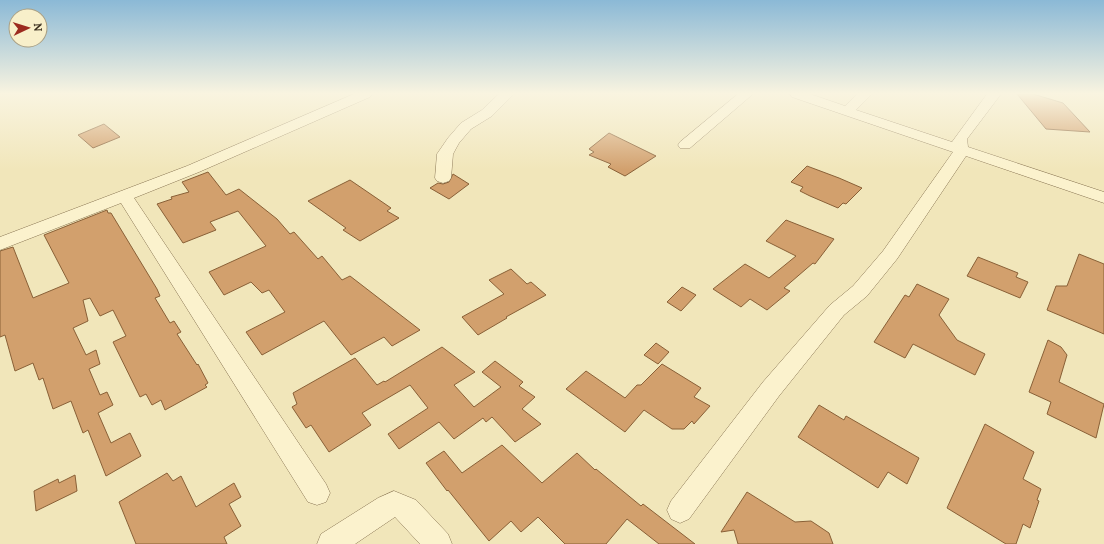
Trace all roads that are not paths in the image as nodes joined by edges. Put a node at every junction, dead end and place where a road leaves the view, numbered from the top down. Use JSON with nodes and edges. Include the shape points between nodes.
{"nodes":[{"id":1,"x":307,"y":119,"type":"edge"},
{"id":2,"x":477,"y":119,"type":"edge"},
{"id":3,"x":717,"y":119,"type":"edge"},
{"id":4,"x":872,"y":119,"type":"edge"},
{"id":5,"x":975,"y":119,"type":"edge"},
{"id":6,"x":686,"y":146,"type":"dead end"},
{"id":7,"x":962,"y":150,"type":"junction"},
{"id":8,"x":443,"y":178,"type":"dead end"},
{"id":9,"x":124,"y":195,"type":"junction"},
{"id":10,"x":1104,"y":198,"type":"edge"},
{"id":11,"x":0,"y":244,"type":"edge"},
{"id":12,"x":317,"y":493,"type":"dead end"},
{"id":13,"x":680,"y":510,"type":"dead end"},
{"id":14,"x":331,"y":544,"type":"edge"},
{"id":15,"x":438,"y":544,"type":"edge"}],
"edges":[{"from":1,"to":9,"type":"street","via":[[193,169]]},
{"from":2,"to":8,"type":"street","via":[[466,126],[445,154]]},
{"from":3,"to":6,"type":"street"},
{"from":4,"to":7,"type":"street"},
{"from":5,"to":7,"type":"street","via":[[960,139],[959,145]]},
{"from":7,"to":10,"type":"street"},
{"from":7,"to":13,"type":"street","via":[[890,255],[860,292],[837,310],[771,389]]},
{"from":9,"to":11,"type":"street"},
{"from":9,"to":12,"type":"street"},
{"from":14,"to":15,"type":"street","via":[[394,504],[407,509]]}]}
